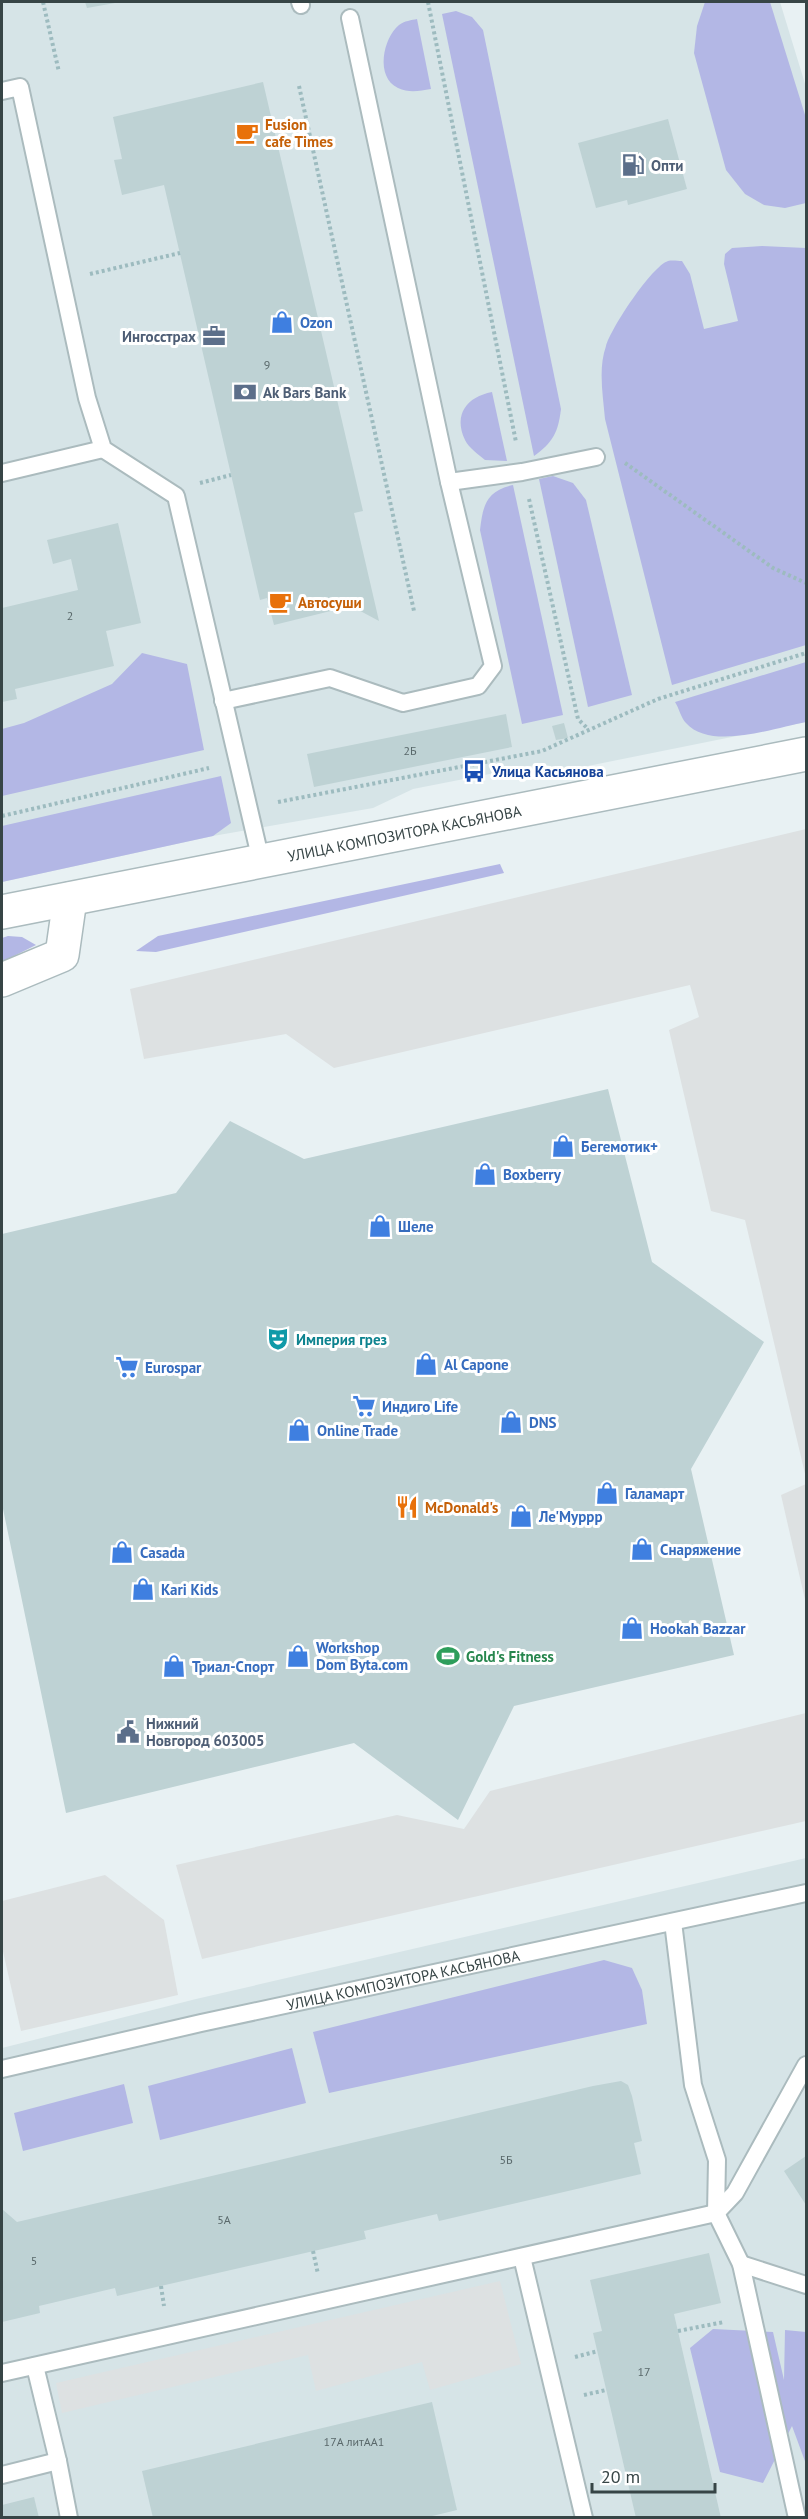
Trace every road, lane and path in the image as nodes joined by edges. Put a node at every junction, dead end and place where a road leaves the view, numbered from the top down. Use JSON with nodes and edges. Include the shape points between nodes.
{"nodes":[{"id":1,"x":44,"y":2,"type":"edge"},
{"id":2,"x":428,"y":2,"type":"edge"},
{"id":3,"x":350,"y":18,"type":"dead end"},
{"id":4,"x":59,"y":72,"type":"dead end"},
{"id":5,"x":299,"y":86,"type":"dead end"},
{"id":6,"x":2,"y":91,"type":"edge"},
{"id":7,"x":180,"y":253,"type":"dead end"},
{"id":8,"x":62,"y":281,"type":"junction"},
{"id":9,"x":103,"y":449,"type":"junction"},
{"id":10,"x":596,"y":457,"type":"joint"},
{"id":11,"x":522,"y":471,"type":"junction"},
{"id":12,"x":2,"y":473,"type":"edge"},
{"id":13,"x":449,"y":482,"type":"junction"},
{"id":14,"x":807,"y":583,"type":"edge"},
{"id":15,"x":414,"y":611,"type":"dead end"},
{"id":16,"x":807,"y":653,"type":"edge"},
{"id":17,"x":223,"y":701,"type":"junction"},
{"id":18,"x":588,"y":729,"type":"junction"},
{"id":19,"x":807,"y":754,"type":"edge"},
{"id":20,"x":239,"y":761,"type":"junction"},
{"id":21,"x":251,"y":808,"type":"junction"},
{"id":22,"x":2,"y":816,"type":"edge"},
{"id":23,"x":261,"y":861,"type":"junction"},
{"id":24,"x":70,"y":899,"type":"junction"},
{"id":25,"x":2,"y":912,"type":"edge"},
{"id":26,"x":2,"y":980,"type":"edge"},
{"id":27,"x":806,"y":1897,"type":"edge"},
{"id":28,"x":673,"y":1922,"type":"junction"},
{"id":29,"x":807,"y":2065,"type":"edge"},
{"id":30,"x":2,"y":2069,"type":"edge"},
{"id":31,"x":716,"y":2213,"type":"junction"},
{"id":32,"x":522,"y":2257,"type":"junction"},
{"id":33,"x":741,"y":2264,"type":"junction"},
{"id":34,"x":807,"y":2284,"type":"edge"},
{"id":35,"x":753,"y":2314,"type":"junction"},
{"id":36,"x":678,"y":2331,"type":"dead end"},
{"id":37,"x":35,"y":2366,"type":"junction"},
{"id":38,"x":2,"y":2373,"type":"edge"},
{"id":39,"x":58,"y":2461,"type":"junction"},
{"id":40,"x":2,"y":2475,"type":"edge"},
{"id":41,"x":69,"y":2517,"type":"edge"},
{"id":42,"x":584,"y":2517,"type":"edge"},
{"id":43,"x":798,"y":2517,"type":"edge"}],
"edges":[{"from":1,"to":4,"type":"path"},
{"from":2,"to":11,"type":"path"},
{"from":3,"to":13,"type":"lane"},
{"from":5,"to":15,"type":"path"},
{"from":6,"to":8,"type":"lane","via":[[20,87]]},
{"from":7,"to":8,"type":"path"},
{"from":8,"to":9,"type":"lane","via":[[87,398]]},
{"from":9,"to":12,"type":"lane"},
{"from":9,"to":17,"type":"lane","via":[[176,496]]},
{"from":10,"to":11,"type":"lane"},
{"from":10,"to":14,"type":"path","via":[[614,455],[773,568]]},
{"from":11,"to":13,"type":"lane"},
{"from":11,"to":18,"type":"path","via":[[578,719]]},
{"from":13,"to":17,"type":"lane","via":[[493,666],[478,686],[403,703],[330,678]]},
{"from":16,"to":18,"type":"path","via":[[658,699]]},
{"from":17,"to":20,"type":"lane"},
{"from":18,"to":21,"type":"path","via":[[521,757]]},
{"from":19,"to":23,"type":"street","name":"УЛИЦА КОМПОЗИТОРА КАСЬЯНОВА"},
{"from":20,"to":21,"type":"lane"},
{"from":20,"to":22,"type":"path"},
{"from":21,"to":23,"type":"lane"},
{"from":23,"to":24,"type":"street","name":"УЛИЦА КОМПОЗИТОРА КАСЬЯНОВА"},
{"from":24,"to":25,"type":"street","name":"УЛИЦА КОМПОЗИТОРА КАСЬЯНОВА"},
{"from":24,"to":26,"type":"street","via":[[62,955]]},
{"from":27,"to":28,"type":"lane","name":"УЛИЦА КОМПОЗИТОРА КАСЬЯНОВА"},
{"from":28,"to":30,"type":"lane","name":"УЛИЦА КОМПОЗИТОРА КАСЬЯНОВА"},
{"from":28,"to":31,"type":"lane","via":[[693,2085],[717,2160]]},
{"from":29,"to":31,"type":"lane","via":[[735,2193]]},
{"from":31,"to":32,"type":"lane"},
{"from":31,"to":33,"type":"lane"},
{"from":32,"to":37,"type":"lane"},
{"from":32,"to":42,"type":"lane"},
{"from":33,"to":34,"type":"lane"},
{"from":33,"to":35,"type":"lane"},
{"from":35,"to":36,"type":"path"},
{"from":35,"to":43,"type":"lane"},
{"from":37,"to":38,"type":"lane"},
{"from":37,"to":39,"type":"lane"},
{"from":39,"to":40,"type":"lane"},
{"from":39,"to":41,"type":"lane"}]}
